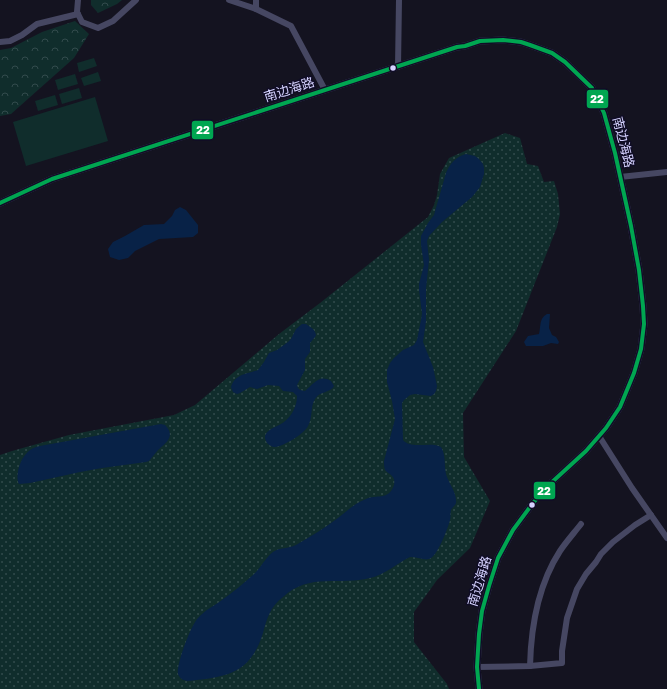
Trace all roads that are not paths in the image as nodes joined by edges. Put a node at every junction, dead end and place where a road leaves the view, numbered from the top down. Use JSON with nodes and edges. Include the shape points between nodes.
{"nodes":[{"id":1,"x":78,"y":0,"type":"edge"},
{"id":2,"x":136,"y":0,"type":"edge"},
{"id":3,"x":229,"y":0,"type":"edge"},
{"id":4,"x":256,"y":0,"type":"edge"},
{"id":5,"x":399,"y":0,"type":"edge"},
{"id":6,"x":256,"y":9,"type":"junction"},
{"id":7,"x":78,"y":14,"type":"junction"},
{"id":8,"x":0,"y":42,"type":"edge"},
{"id":9,"x":398,"y":67,"type":"junction"},
{"id":10,"x":324,"y":90,"type":"junction"},
{"id":11,"x":667,"y":172,"type":"edge"},
{"id":12,"x":620,"y":177,"type":"junction"},
{"id":13,"x":0,"y":203,"type":"edge"},
{"id":14,"x":600,"y":436,"type":"junction"},
{"id":15,"x":651,"y":515,"type":"junction"},
{"id":16,"x":581,"y":524,"type":"dead end"},
{"id":17,"x":667,"y":538,"type":"edge"},
{"id":18,"x":530,"y":666,"type":"junction"},
{"id":19,"x":477,"y":667,"type":"junction"},
{"id":20,"x":479,"y":689,"type":"edge"}],
"edges":[{"from":1,"to":7,"type":"street"},
{"from":2,"to":7,"type":"street","via":[[113,21],[98,28],[82,22]]},
{"from":3,"to":6,"type":"street"},
{"from":4,"to":6,"type":"street"},
{"from":5,"to":9,"type":"street"},
{"from":6,"to":10,"type":"street","via":[[291,26]]},
{"from":7,"to":8,"type":"street","via":[[37,24],[10,41]]},
{"from":9,"to":10,"type":"street","name":"南边海路"},
{"from":9,"to":12,"type":"street","name":"南边海路","via":[[480,42],[521,42],[552,53],[592,88],[604,113]]},
{"from":10,"to":13,"type":"street","name":"南边海路","via":[[52,179]]},
{"from":11,"to":12,"type":"street"},
{"from":12,"to":14,"type":"street","name":"南边海路","via":[[639,270],[644,324],[641,350],[634,373],[620,407]]},
{"from":14,"to":15,"type":"street"},
{"from":14,"to":19,"type":"street","name":"南边海路","via":[[533,503],[513,530],[498,558],[482,612]]},
{"from":15,"to":17,"type":"street"},
{"from":15,"to":18,"type":"street","via":[[613,542],[601,554],[577,588],[568,618],[562,662]]},
{"from":16,"to":18,"type":"street","via":[[560,551],[540,595]]},
{"from":18,"to":19,"type":"street"},
{"from":19,"to":20,"type":"street","name":"南边海路"}]}
